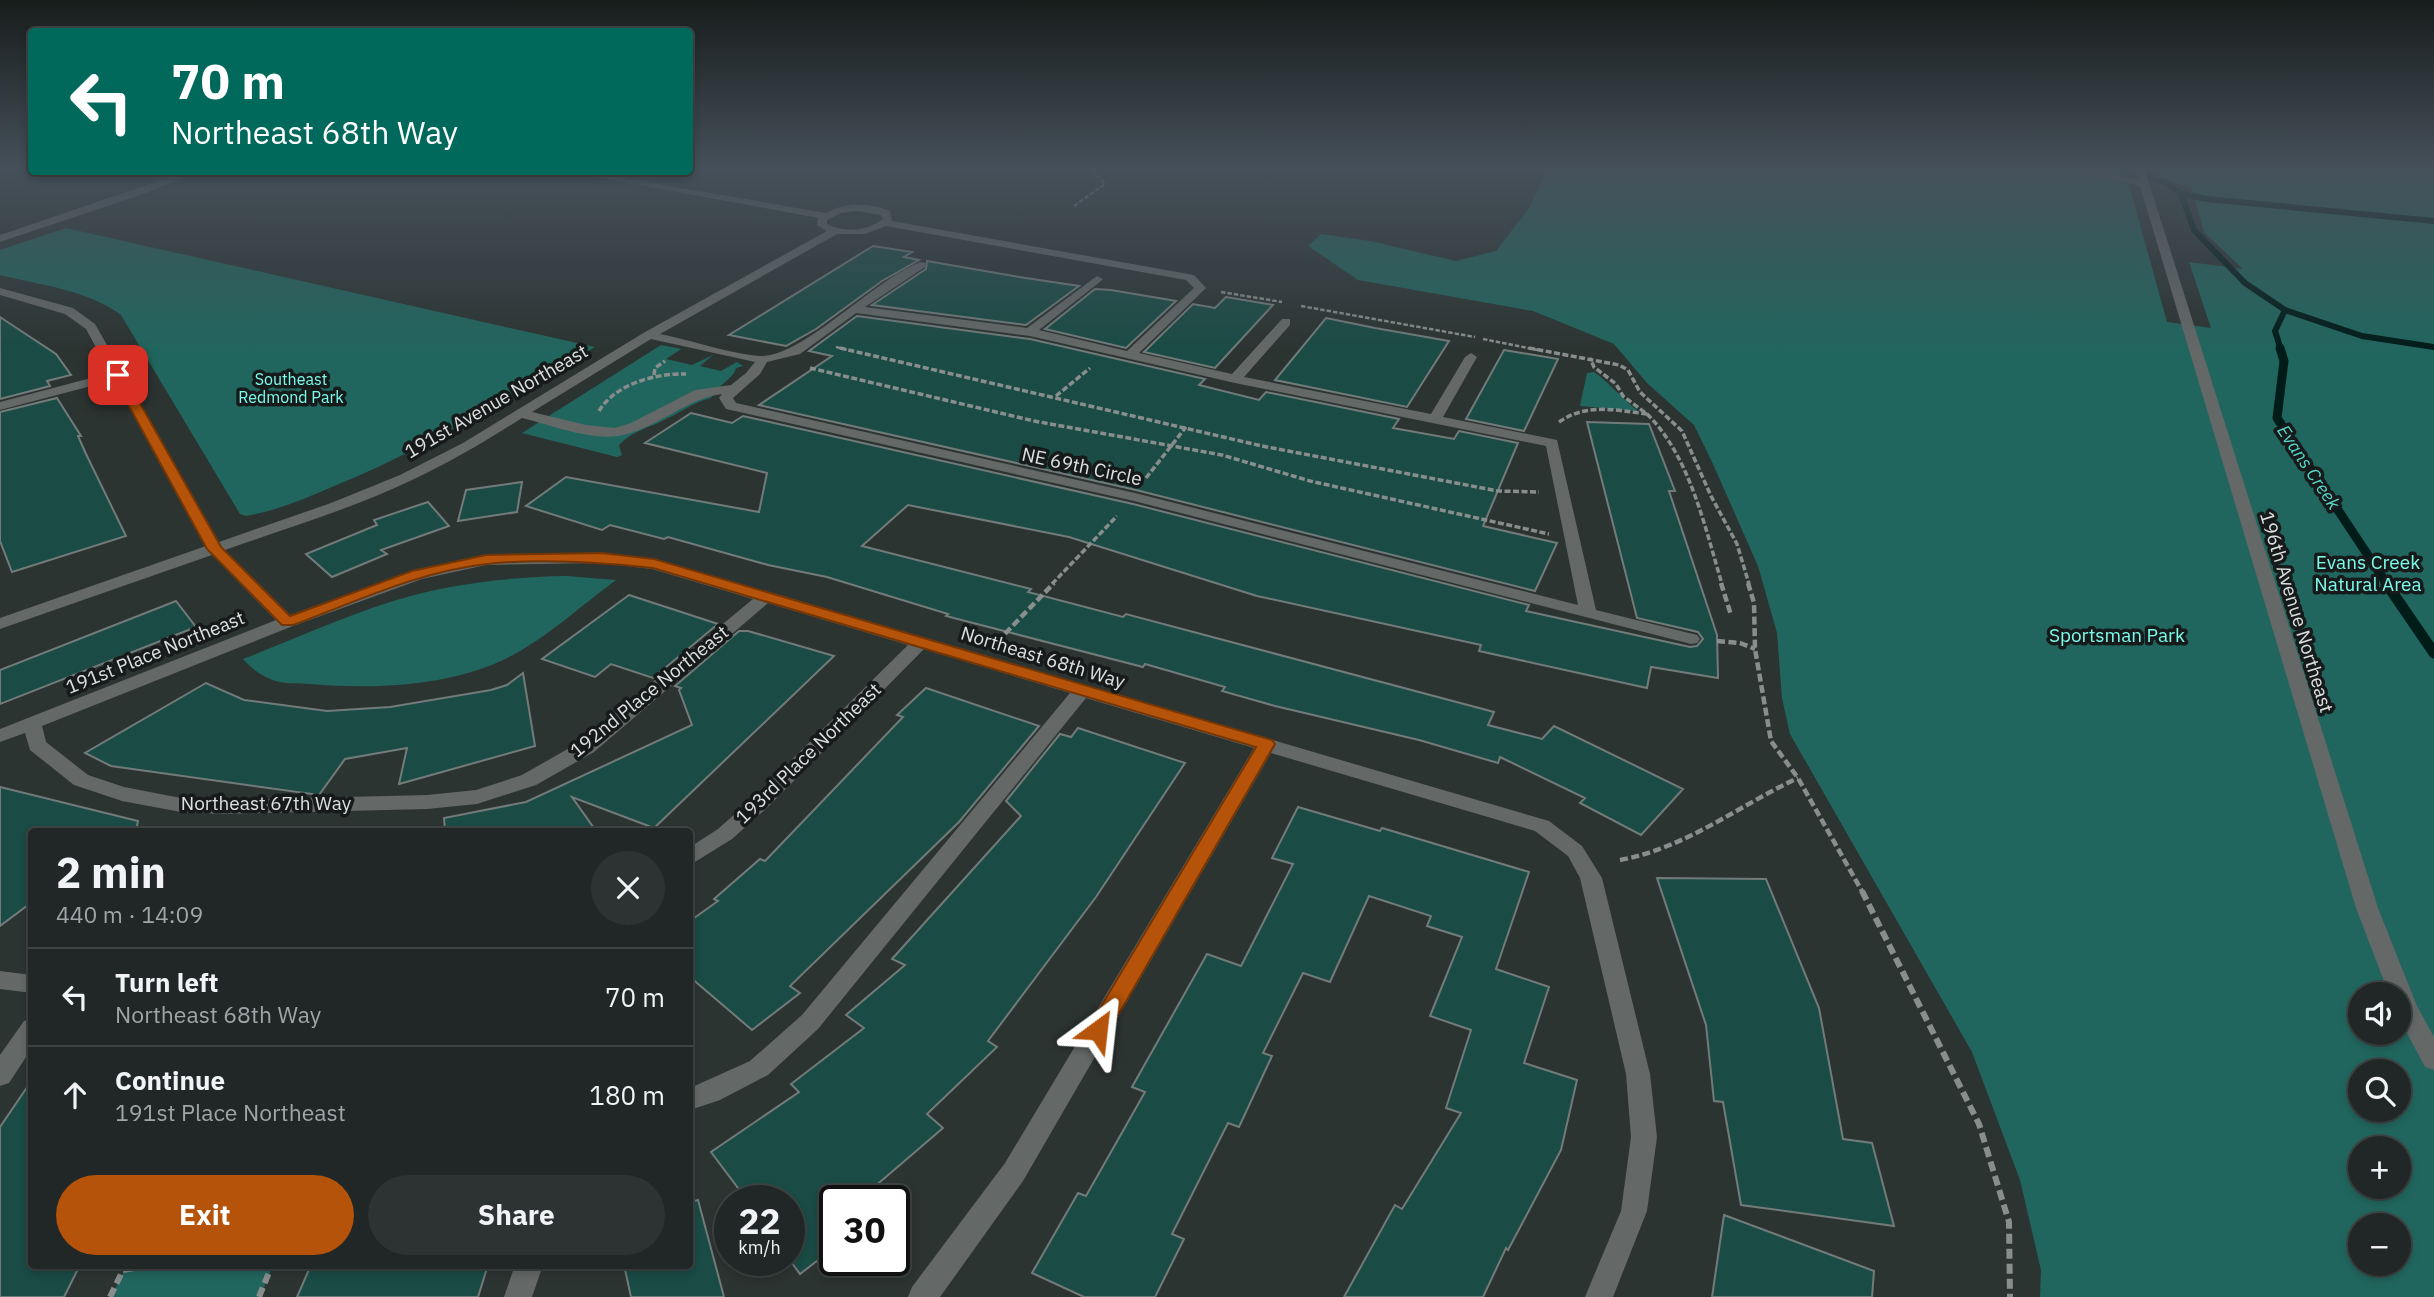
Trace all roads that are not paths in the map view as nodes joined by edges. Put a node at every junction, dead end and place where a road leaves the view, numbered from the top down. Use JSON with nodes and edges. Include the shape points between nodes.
{"nodes":[{"id":1,"x":25,"y":231,"type":"edge"},
{"id":2,"x":835,"y":231,"type":"joint"},
{"id":3,"x":864,"y":231,"type":"edge"},
{"id":4,"x":926,"y":231,"type":"edge"},
{"id":5,"x":2158,"y":231,"type":"edge"},
{"id":6,"x":0,"y":239,"type":"edge"},
{"id":7,"x":921,"y":265,"type":"dead end"},
{"id":8,"x":1097,"y":279,"type":"dead end"},
{"id":9,"x":0,"y":291,"type":"edge"},
{"id":10,"x":854,"y":309,"type":"junction"},
{"id":11,"x":1286,"y":322,"type":"dead end"},
{"id":12,"x":1030,"y":332,"type":"junction"},
{"id":13,"x":649,"y":335,"type":"junction"},
{"id":14,"x":1131,"y":354,"type":"junction"},
{"id":15,"x":1471,"y":357,"type":"dead end"},
{"id":16,"x":762,"y":360,"type":"junction"},
{"id":17,"x":118,"y":375,"type":"junction"},
{"id":18,"x":1235,"y":379,"type":"junction"},
{"id":19,"x":733,"y":389,"type":"junction"},
{"id":20,"x":0,"y":406,"type":"edge"},
{"id":21,"x":521,"y":414,"type":"junction"},
{"id":22,"x":1434,"y":420,"type":"junction"},
{"id":23,"x":215,"y":549,"type":"junction"},
{"id":24,"x":486,"y":560,"type":"joint"},
{"id":25,"x":765,"y":597,"type":"junction"},
{"id":26,"x":1588,"y":611,"type":"junction"},
{"id":27,"x":287,"y":622,"type":"junction"},
{"id":28,"x":0,"y":624,"type":"edge"},
{"id":29,"x":1692,"y":639,"type":"road end"},
{"id":30,"x":921,"y":642,"type":"junction"},
{"id":31,"x":1082,"y":691,"type":"junction"},
{"id":32,"x":32,"y":724,"type":"junction"},
{"id":33,"x":0,"y":736,"type":"edge"},
{"id":34,"x":1266,"y":744,"type":"junction"},
{"id":35,"x":529,"y":780,"type":"joint"},
{"id":36,"x":693,"y":855,"type":"edge"},
{"id":37,"x":0,"y":980,"type":"edge"},
{"id":38,"x":28,"y":984,"type":"edge"},
{"id":39,"x":28,"y":1034,"type":"edge"},
{"id":40,"x":2434,"y":1060,"type":"edge"},
{"id":41,"x":0,"y":1075,"type":"edge"},
{"id":42,"x":693,"y":1098,"type":"edge"},
{"id":43,"x":528,"y":1269,"type":"edge"},
{"id":44,"x":518,"y":1297,"type":"edge"},
{"id":45,"x":922,"y":1297,"type":"edge"},
{"id":46,"x":1599,"y":1297,"type":"edge"}],
"edges":[{"from":1,"to":6,"type":"street"},
{"from":2,"to":3,"type":"street"},
{"from":2,"to":13,"type":"street","name":"191st Avenue Northeast"},
{"from":4,"to":14,"type":"street","via":[[1189,278],[1200,288]]},
{"from":5,"to":40,"type":"street","name":"196th Avenue Northeast","via":[[2367,908],[2406,1008]]},
{"from":7,"to":10,"type":"street"},
{"from":8,"to":12,"type":"street"},
{"from":9,"to":17,"type":"street","via":[[82,317]]},
{"from":10,"to":12,"type":"street"},
{"from":10,"to":16,"type":"street","via":[[811,341],[782,357]]},
{"from":11,"to":18,"type":"street"},
{"from":12,"to":14,"type":"street"},
{"from":13,"to":16,"type":"street"},
{"from":13,"to":21,"type":"street","name":"191st Avenue Northeast"},
{"from":14,"to":18,"type":"street"},
{"from":15,"to":22,"type":"street"},
{"from":16,"to":19,"type":"street","via":[[756,372]]},
{"from":17,"to":20,"type":"street"},
{"from":17,"to":23,"type":"street"},
{"from":18,"to":22,"type":"street"},
{"from":19,"to":21,"type":"street","via":[[700,393],[616,432]]},
{"from":19,"to":26,"type":"street","name":"NE 69th Circle","via":[[726,398],[731,406],[1135,497]]},
{"from":21,"to":23,"type":"street","name":"191st Avenue Northeast","via":[[405,478]]},
{"from":22,"to":26,"type":"street","via":[[1552,443]]},
{"from":23,"to":27,"type":"street"},
{"from":23,"to":28,"type":"street","name":"191st Avenue Northeast"},
{"from":24,"to":25,"type":"street","name":"Northeast 68th Way","via":[[602,558],[654,564]]},
{"from":24,"to":27,"type":"street","name":"191st Place Northeast","via":[[417,575]]},
{"from":25,"to":30,"type":"street","name":"Northeast 68th Way"},
{"from":25,"to":35,"type":"street","name":"192nd Place Northeast","via":[[587,747]]},
{"from":26,"to":29,"type":"street","name":"NE 69th Circle"},
{"from":27,"to":32,"type":"street","name":"191st Place Northeast"},
{"from":30,"to":31,"type":"street","name":"Northeast 68th Way"},
{"from":30,"to":36,"type":"street","name":"193rd Place Northeast","via":[[761,802]]},
{"from":31,"to":34,"type":"street","name":"Northeast 68th Way"},
{"from":31,"to":42,"type":"street","via":[[810,1022],[759,1068]]},
{"from":32,"to":33,"type":"street","name":"191st Place Northeast"},
{"from":32,"to":35,"type":"street","name":"Northeast 67th Way","via":[[37,745],[82,780],[122,794],[181,805],[427,802],[477,797]]},
{"from":34,"to":45,"type":"street","via":[[1014,1172]]},
{"from":34,"to":46,"type":"street","name":"Northeast 68th Way","via":[[1542,826],[1575,851],[1591,878],[1638,1074],[1644,1137],[1634,1211]]},
{"from":37,"to":38,"type":"street"},
{"from":39,"to":41,"type":"street"},
{"from":43,"to":44,"type":"street"}]}
